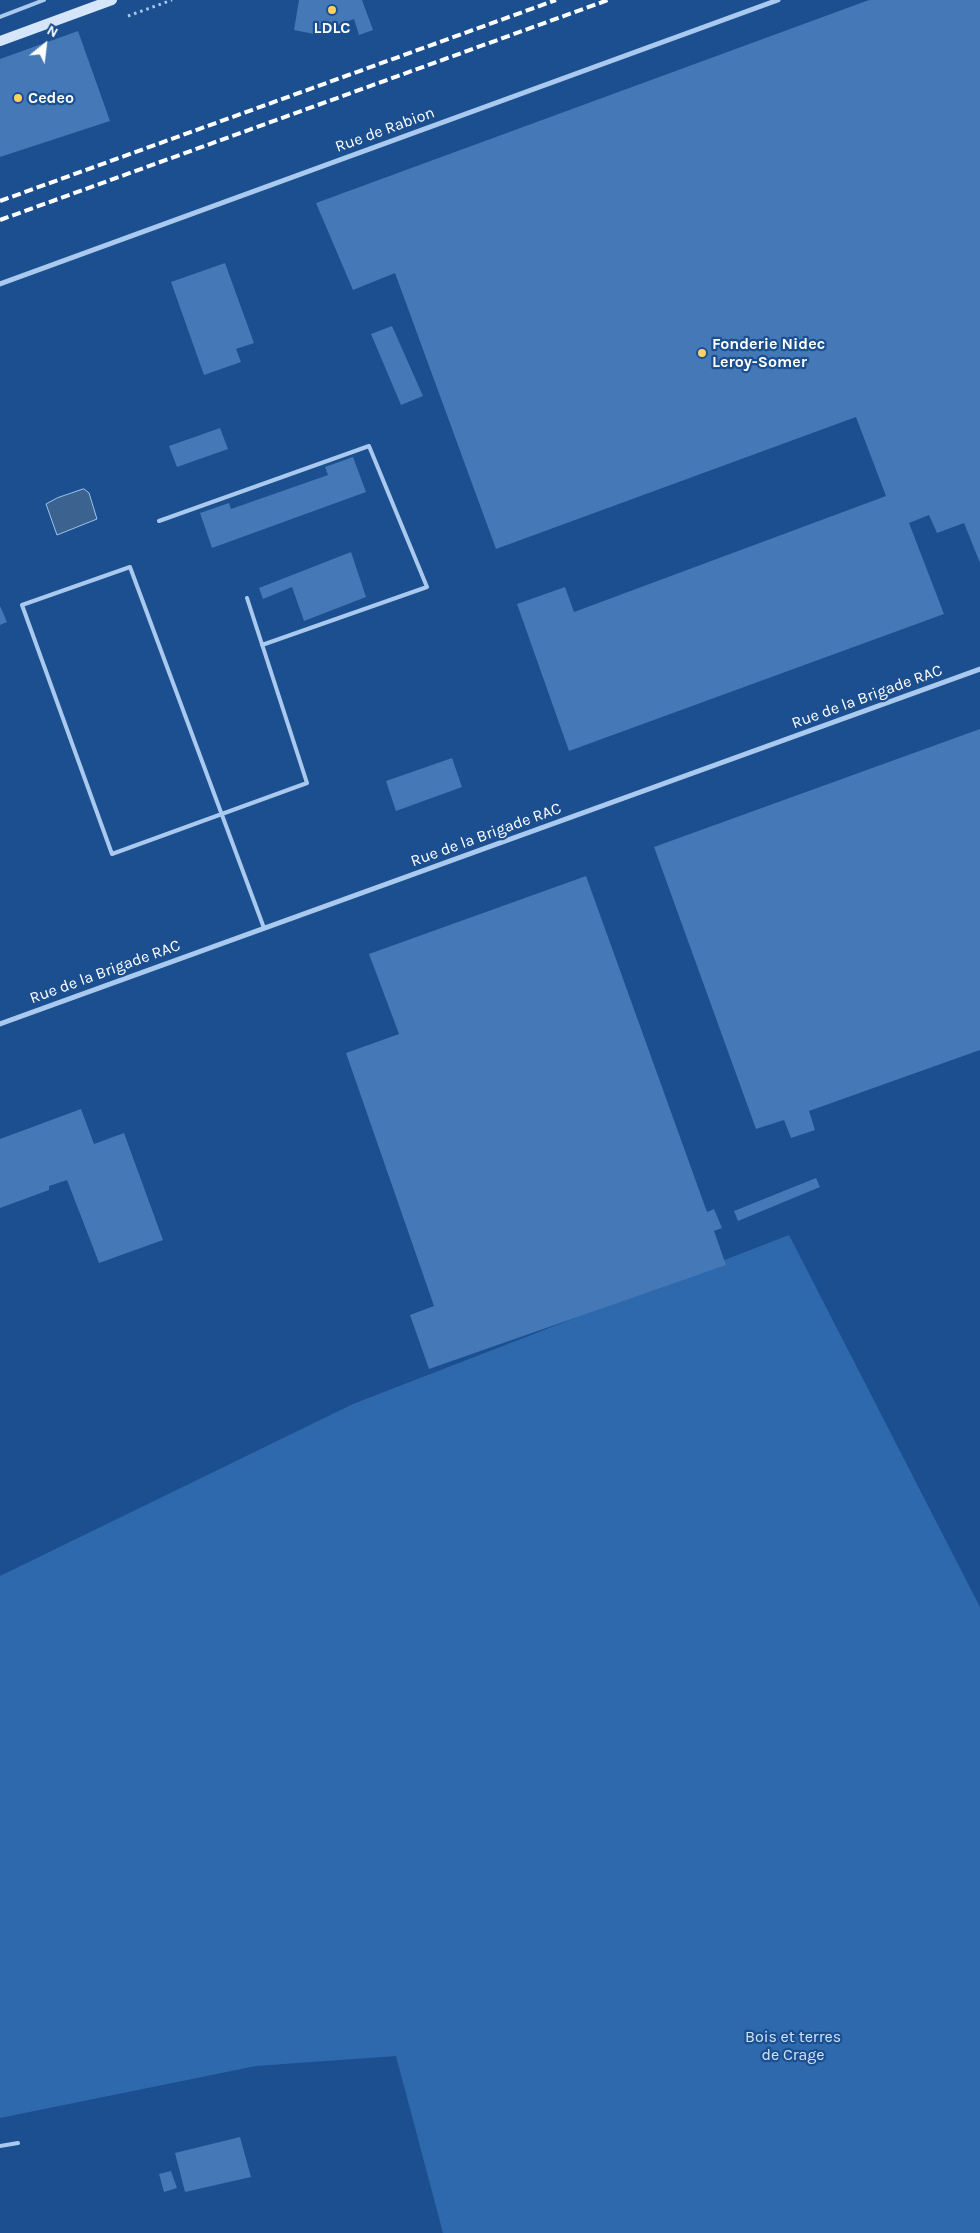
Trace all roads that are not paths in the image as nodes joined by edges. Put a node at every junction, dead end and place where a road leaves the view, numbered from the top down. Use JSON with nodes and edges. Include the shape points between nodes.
{"nodes":[{"id":1,"x":44,"y":0,"type":"edge"},
{"id":2,"x":112,"y":0,"type":"edge"},
{"id":3,"x":778,"y":0,"type":"edge"},
{"id":4,"x":0,"y":17,"type":"edge"},
{"id":5,"x":0,"y":41,"type":"edge"},
{"id":6,"x":0,"y":284,"type":"edge"},
{"id":7,"x":159,"y":521,"type":"dead end"},
{"id":8,"x":247,"y":598,"type":"dead end"},
{"id":9,"x":262,"y":645,"type":"junction"},
{"id":10,"x":980,"y":670,"type":"edge"},
{"id":11,"x":222,"y":815,"type":"junction"},
{"id":12,"x":264,"y":928,"type":"junction"},
{"id":13,"x":0,"y":1024,"type":"edge"},
{"id":14,"x":18,"y":2143,"type":"dead end"},
{"id":15,"x":0,"y":2146,"type":"edge"}],
"edges":[{"from":1,"to":4,"type":"lane"},
{"from":2,"to":5,"type":"main road"},
{"from":3,"to":6,"type":"street","name":"Rue de Rabion"},
{"from":7,"to":9,"type":"lane","via":[[369,446],[428,587]]},
{"from":8,"to":9,"type":"lane"},
{"from":9,"to":11,"type":"lane","via":[[307,783]]},
{"from":10,"to":12,"type":"street","name":"Rue de la Brigade RAC"},
{"from":11,"to":11,"type":"lane","via":[[112,854],[22,605],[130,567]]},
{"from":11,"to":12,"type":"lane"},
{"from":12,"to":13,"type":"street","name":"Rue de la Brigade RAC"},
{"from":14,"to":15,"type":"lane"}]}
